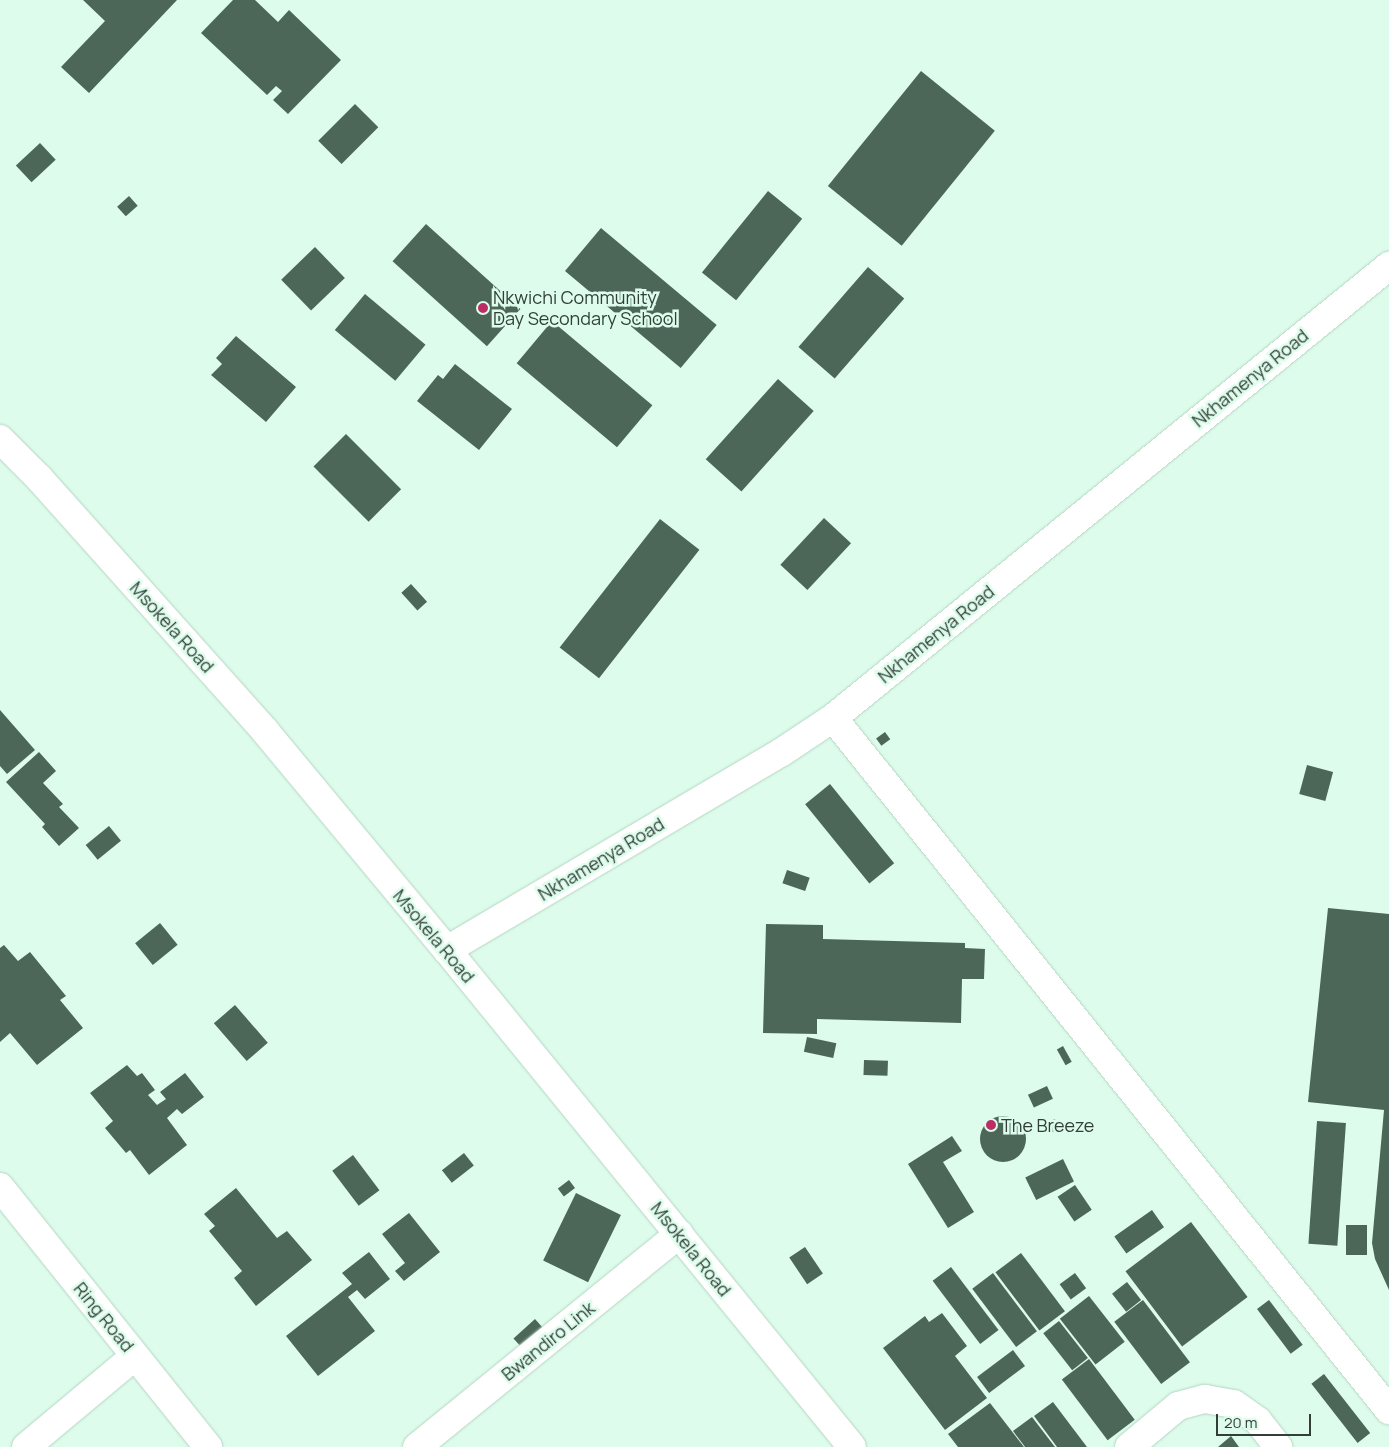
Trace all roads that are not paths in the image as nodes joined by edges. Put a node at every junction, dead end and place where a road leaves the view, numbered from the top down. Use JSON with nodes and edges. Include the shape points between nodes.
{"nodes":[{"id":1,"x":1389,"y":266,"type":"edge"},
{"id":2,"x":0,"y":439,"type":"edge"},
{"id":3,"x":832,"y":718,"type":"junction"},
{"id":4,"x":447,"y":950,"type":"junction"},
{"id":5,"x":0,"y":1187,"type":"edge"},
{"id":6,"x":679,"y":1234,"type":"junction"},
{"id":7,"x":135,"y":1356,"type":"junction"},
{"id":8,"x":1389,"y":1410,"type":"edge"},
{"id":9,"x":26,"y":1447,"type":"edge"},
{"id":10,"x":208,"y":1447,"type":"edge"},
{"id":11,"x":417,"y":1447,"type":"edge"},
{"id":12,"x":852,"y":1447,"type":"edge"},
{"id":13,"x":1129,"y":1447,"type":"edge"},
{"id":14,"x":1278,"y":1447,"type":"edge"}],
"edges":[{"from":1,"to":3,"type":"street","name":"Nkhamenya Road"},
{"from":2,"to":4,"type":"street","name":"Msokela Road","via":[[39,478],[265,731]]},
{"from":3,"to":4,"type":"street","name":"Nkhamenya Road","via":[[782,752]]},
{"from":3,"to":8,"type":"street"},
{"from":4,"to":6,"type":"street","name":"Msokela Road"},
{"from":5,"to":7,"type":"street","name":"Ring Road"},
{"from":6,"to":11,"type":"street","name":"Bwandiro Link"},
{"from":6,"to":12,"type":"street","name":"Msokela Road"},
{"from":7,"to":9,"type":"street"},
{"from":7,"to":10,"type":"street","name":"Ring Road"},
{"from":13,"to":14,"type":"street","via":[[1178,1406],[1205,1399],[1234,1404],[1258,1421]]}]}
